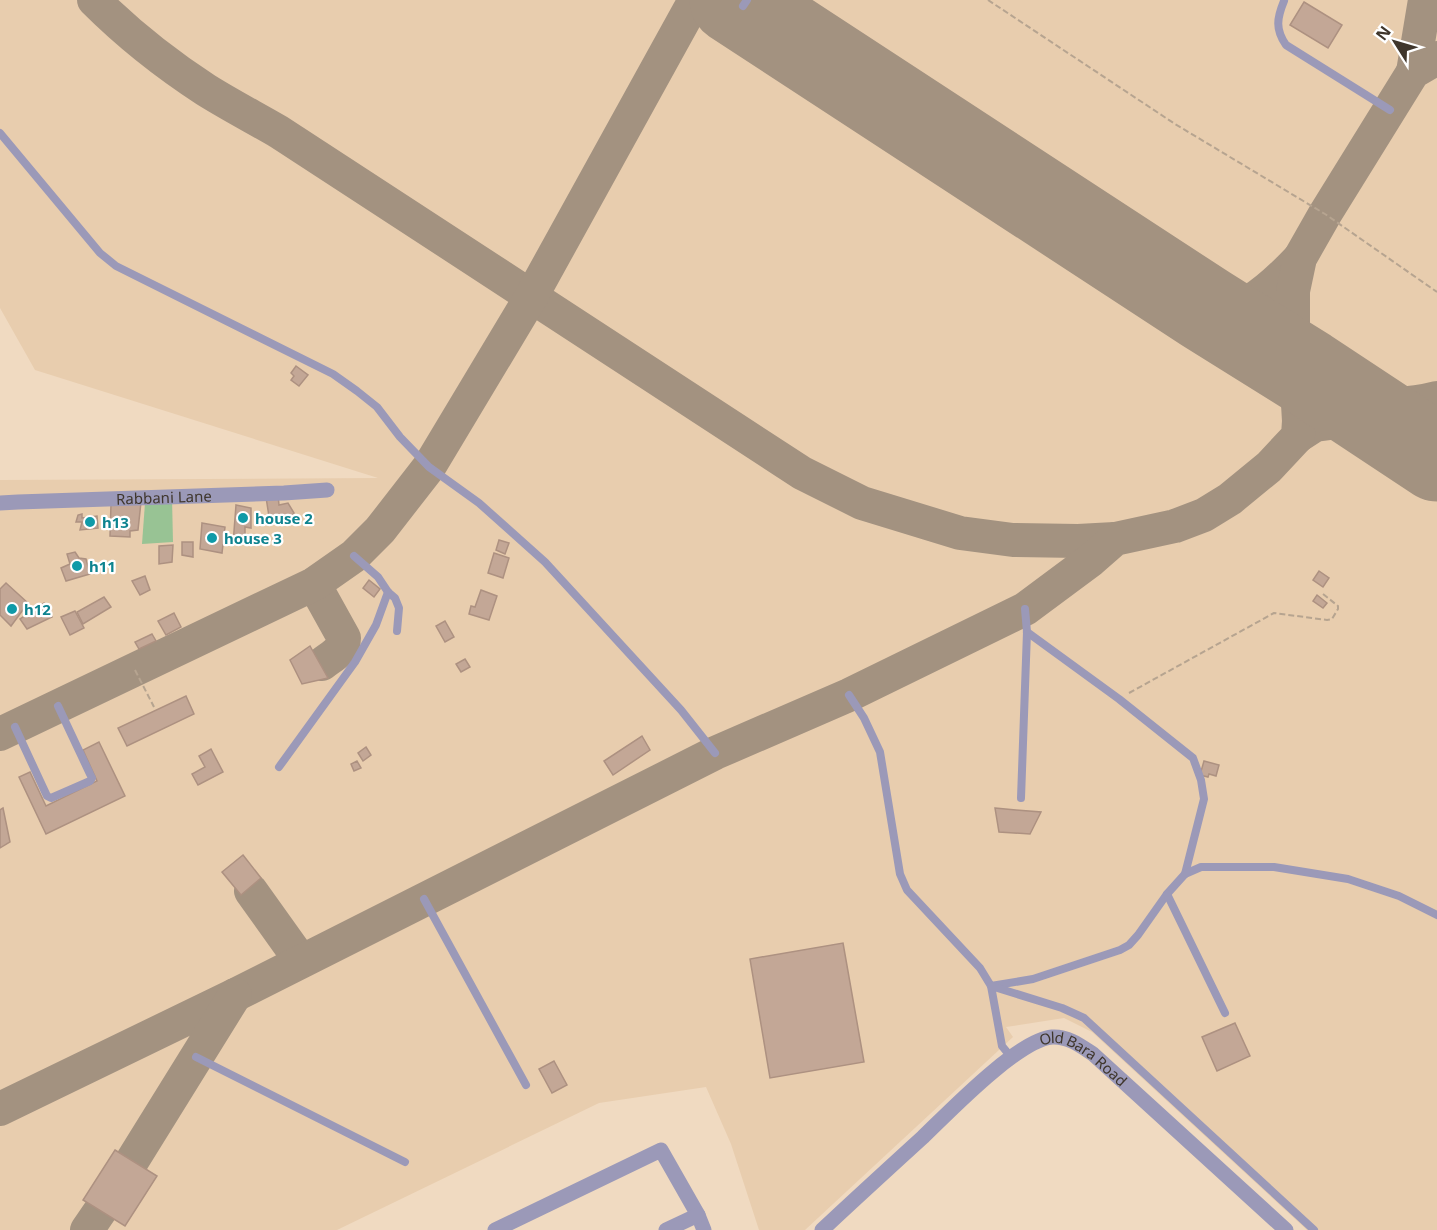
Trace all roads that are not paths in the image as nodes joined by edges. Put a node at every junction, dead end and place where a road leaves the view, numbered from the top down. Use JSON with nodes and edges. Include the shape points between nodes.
{"nodes":[{"id":1,"x":1284,"y":1,"type":"edge"},
{"id":2,"x":1390,"y":110,"type":"dead end"},
{"id":3,"x":0,"y":133,"type":"edge"},
{"id":4,"x":327,"y":490,"type":"dead end"},
{"id":5,"x":0,"y":503,"type":"edge"},
{"id":6,"x":354,"y":556,"type":"dead end"},
{"id":7,"x":388,"y":592,"type":"junction"},
{"id":8,"x":1025,"y":609,"type":"dead end"},
{"id":9,"x":397,"y":631,"type":"dead end"},
{"id":10,"x":1027,"y":632,"type":"junction"},
{"id":11,"x":849,"y":695,"type":"dead end"},
{"id":12,"x":58,"y":706,"type":"dead end"},
{"id":13,"x":15,"y":727,"type":"dead end"},
{"id":14,"x":715,"y":753,"type":"dead end"},
{"id":15,"x":279,"y":767,"type":"dead end"},
{"id":16,"x":1021,"y":798,"type":"dead end"},
{"id":17,"x":1185,"y":874,"type":"junction"},
{"id":18,"x":1167,"y":894,"type":"junction"},
{"id":19,"x":424,"y":899,"type":"dead end"},
{"id":20,"x":1437,"y":915,"type":"edge"},
{"id":21,"x":991,"y":986,"type":"junction"},
{"id":22,"x":1225,"y":1013,"type":"dead end"},
{"id":23,"x":196,"y":1057,"type":"dead end"},
{"id":24,"x":1011,"y":1057,"type":"junction"},
{"id":25,"x":526,"y":1085,"type":"dead end"},
{"id":26,"x":405,"y":1162,"type":"dead end"},
{"id":27,"x":698,"y":1215,"type":"junction"},
{"id":28,"x":495,"y":1230,"type":"edge"},
{"id":29,"x":666,"y":1230,"type":"edge"},
{"id":30,"x":704,"y":1230,"type":"edge"},
{"id":31,"x":822,"y":1230,"type":"edge"},
{"id":32,"x":1286,"y":1230,"type":"edge"},
{"id":33,"x":1314,"y":1230,"type":"edge"}],
"edges":[{"from":1,"to":2,"type":"lane","via":[[1278,20],[1286,45]]},
{"from":3,"to":14,"type":"lane","via":[[100,253],[117,266],[333,374],[357,390],[429,467],[479,502],[545,562],[681,710]]},
{"from":4,"to":5,"type":"street","name":"Rabbani Lane"},
{"from":6,"to":7,"type":"lane","via":[[378,577]]},
{"from":7,"to":9,"type":"lane","via":[[399,608]]},
{"from":7,"to":15,"type":"lane","via":[[376,625],[355,662]]},
{"from":8,"to":10,"type":"lane"},
{"from":10,"to":16,"type":"lane"},
{"from":10,"to":17,"type":"lane","via":[[1193,758],[1204,799]]},
{"from":11,"to":21,"type":"lane","via":[[880,752],[900,874],[907,890],[980,968]]},
{"from":12,"to":13,"type":"lane","via":[[92,778],[90,781],[51,798],[47,796]]},
{"from":17,"to":18,"type":"lane"},
{"from":17,"to":20,"type":"lane","via":[[1201,867],[1285,868],[1348,879],[1399,896]]},
{"from":18,"to":21,"type":"lane","via":[[1138,935],[1120,950],[1033,979]]},
{"from":18,"to":22,"type":"lane"},
{"from":19,"to":25,"type":"lane"},
{"from":21,"to":24,"type":"lane","via":[[1002,1046]]},
{"from":21,"to":33,"type":"lane","via":[[1084,1018]]},
{"from":23,"to":26,"type":"lane"},
{"from":24,"to":31,"type":"street","name":"Old Bara Road"},
{"from":24,"to":32,"type":"street","name":"Old Bara Road","via":[[1035,1041],[1052,1037],[1078,1044]]},
{"from":27,"to":28,"type":"street","via":[[662,1150]]},
{"from":27,"to":29,"type":"street"},
{"from":27,"to":30,"type":"street"}]}
